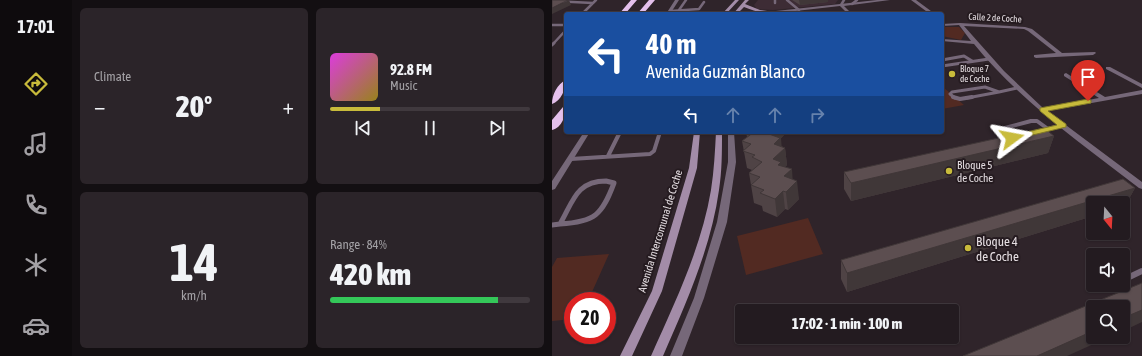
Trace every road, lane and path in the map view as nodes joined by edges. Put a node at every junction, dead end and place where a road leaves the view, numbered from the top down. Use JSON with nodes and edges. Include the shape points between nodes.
{"nodes":[{"id":1,"x":596,"y":0,"type":"edge"},
{"id":2,"x":634,"y":0,"type":"edge"},
{"id":3,"x":652,"y":0,"type":"edge"},
{"id":4,"x":677,"y":0,"type":"edge"},
{"id":5,"x":686,"y":0,"type":"edge"},
{"id":6,"x":737,"y":0,"type":"edge"},
{"id":7,"x":747,"y":0,"type":"edge"},
{"id":8,"x":787,"y":0,"type":"edge"},
{"id":9,"x":844,"y":0,"type":"edge"},
{"id":10,"x":857,"y":0,"type":"edge"},
{"id":11,"x":888,"y":0,"type":"edge"},
{"id":12,"x":913,"y":0,"type":"edge"},
{"id":13,"x":552,"y":1,"type":"edge"},
{"id":14,"x":704,"y":2,"type":"dead end"},
{"id":15,"x":593,"y":3,"type":"junction"},
{"id":16,"x":852,"y":4,"type":"junction"},
{"id":17,"x":743,"y":5,"type":"junction"},
{"id":18,"x":841,"y":5,"type":"junction"},
{"id":19,"x":679,"y":10,"type":"junction"},
{"id":20,"x":799,"y":10,"type":"junction"},
{"id":21,"x":584,"y":12,"type":"edge"},
{"id":22,"x":624,"y":12,"type":"edge"},
{"id":23,"x":642,"y":12,"type":"edge"},
{"id":24,"x":669,"y":12,"type":"edge"},
{"id":25,"x":726,"y":12,"type":"edge"},
{"id":26,"x":737,"y":12,"type":"edge"},
{"id":27,"x":772,"y":12,"type":"joint"},
{"id":28,"x":848,"y":12,"type":"edge"},
{"id":29,"x":930,"y":12,"type":"edge"},
{"id":30,"x":944,"y":21,"type":"edge"},
{"id":31,"x":948,"y":24,"type":"junction"},
{"id":32,"x":960,"y":24,"type":"junction"},
{"id":33,"x":552,"y":25,"type":"edge"},
{"id":34,"x":564,"y":25,"type":"edge"},
{"id":35,"x":944,"y":25,"type":"edge"},
{"id":36,"x":564,"y":32,"type":"edge"},
{"id":37,"x":944,"y":39,"type":"edge"},
{"id":38,"x":975,"y":44,"type":"junction"},
{"id":39,"x":552,"y":45,"type":"edge"},
{"id":40,"x":1093,"y":53,"type":"dead end"},
{"id":41,"x":1061,"y":55,"type":"junction"},
{"id":42,"x":1036,"y":56,"type":"dead end"},
{"id":43,"x":989,"y":59,"type":"junction"},
{"id":44,"x":944,"y":60,"type":"edge"},
{"id":45,"x":972,"y":61,"type":"junction"},
{"id":46,"x":944,"y":66,"type":"edge"},
{"id":47,"x":1108,"y":68,"type":"dead end"},
{"id":48,"x":1066,"y":75,"type":"dead end"},
{"id":49,"x":564,"y":85,"type":"edge"},
{"id":50,"x":1142,"y":86,"type":"edge"},
{"id":51,"x":1017,"y":88,"type":"junction"},
{"id":52,"x":999,"y":92,"type":"junction"},
{"id":53,"x":1142,"y":92,"type":"edge"},
{"id":54,"x":1103,"y":98,"type":"junction"},
{"id":55,"x":552,"y":100,"type":"edge"},
{"id":56,"x":1042,"y":110,"type":"junction"},
{"id":57,"x":564,"y":112,"type":"edge"},
{"id":58,"x":1063,"y":126,"type":"junction"},
{"id":59,"x":552,"y":127,"type":"edge"},
{"id":60,"x":1048,"y":129,"type":"junction"},
{"id":61,"x":1034,"y":133,"type":"edge"},
{"id":62,"x":586,"y":134,"type":"edge"},
{"id":63,"x":619,"y":134,"type":"edge"},
{"id":64,"x":659,"y":134,"type":"edge"},
{"id":65,"x":697,"y":134,"type":"edge"},
{"id":66,"x":719,"y":134,"type":"edge"},
{"id":67,"x":731,"y":134,"type":"edge"},
{"id":68,"x":1021,"y":136,"type":"edge"},
{"id":69,"x":608,"y":156,"type":"junction"},
{"id":70,"x":571,"y":159,"type":"junction"},
{"id":71,"x":1142,"y":186,"type":"edge"},
{"id":72,"x":552,"y":187,"type":"edge"},
{"id":73,"x":552,"y":225,"type":"edge"},
{"id":74,"x":560,"y":225,"type":"junction"},
{"id":75,"x":1142,"y":270,"type":"edge"},
{"id":76,"x":1130,"y":276,"type":"edge"},
{"id":77,"x":626,"y":356,"type":"edge"},
{"id":78,"x":657,"y":356,"type":"edge"},
{"id":79,"x":676,"y":356,"type":"edge"}],
"edges":[{"from":1,"to":15,"type":"lane"},
{"from":2,"to":22,"type":"highway"},
{"from":3,"to":23,"type":"highway"},
{"from":4,"to":24,"type":"street"},
{"from":5,"to":19,"type":"lane"},
{"from":6,"to":25,"type":"main road"},
{"from":7,"to":17,"type":"main road"},
{"from":8,"to":20,"type":"lane"},
{"from":9,"to":18,"type":"lane"},
{"from":10,"to":16,"type":"lane"},
{"from":11,"to":16,"type":"street"},
{"from":12,"to":29,"type":"street"},
{"from":13,"to":15,"type":"lane"},
{"from":14,"to":19,"type":"lane","via":[[699,9]]},
{"from":15,"to":21,"type":"lane"},
{"from":16,"to":18,"type":"street"},
{"from":17,"to":26,"type":"main road"},
{"from":17,"to":27,"type":"main road","via":[[759,11]]},
{"from":18,"to":20,"type":"street"},
{"from":18,"to":28,"type":"street"},
{"from":19,"to":24,"type":"lane"},
{"from":20,"to":27,"type":"street"},
{"from":30,"to":31,"type":"street"},
{"from":31,"to":32,"type":"street","name":"Calle 2 de Coche"},
{"from":31,"to":35,"type":"street","name":"Calle 2 de Coche"},
{"from":32,"to":38,"type":"street"},
{"from":32,"to":41,"type":"street","name":"Calle 2 de Coche","via":[[1025,28]]},
{"from":33,"to":34,"type":"lane"},
{"from":36,"to":39,"type":"lane"},
{"from":37,"to":38,"type":"street"},
{"from":38,"to":43,"type":"street"},
{"from":40,"to":41,"type":"street"},
{"from":41,"to":42,"type":"street"},
{"from":43,"to":45,"type":"lane"},
{"from":43,"to":51,"type":"street"},
{"from":44,"to":45,"type":"lane","via":[[964,56]]},
{"from":45,"to":46,"type":"lane"},
{"from":47,"to":50,"type":"street"},
{"from":48,"to":54,"type":"street"},
{"from":49,"to":55,"type":"highway"},
{"from":51,"to":52,"type":"lane"},
{"from":51,"to":56,"type":"street"},
{"from":52,"to":52,"type":"lane","via":[[960,99],[950,94],[985,86]]},
{"from":53,"to":54,"type":"street"},
{"from":54,"to":56,"type":"street"},
{"from":56,"to":58,"type":"street"},
{"from":57,"to":59,"type":"highway"},
{"from":58,"to":60,"type":"lane"},
{"from":58,"to":71,"type":"street"},
{"from":60,"to":61,"type":"lane"},
{"from":60,"to":68,"type":"lane","via":[[1037,121],[1031,121],[1001,129],[1009,137]]},
{"from":62,"to":70,"type":"street"},
{"from":63,"to":69,"type":"lane"},
{"from":64,"to":69,"type":"lane","via":[[654,151],[650,154]]},
{"from":65,"to":77,"type":"main road","name":"Avenida Intercomunal de Coche","via":[[693,168],[657,291]]},
{"from":66,"to":78,"type":"main road","via":[[718,168],[699,255],[680,307]]},
{"from":67,"to":79,"type":"street","via":[[732,162],[722,222],[699,298]]},
{"from":69,"to":70,"type":"lane"},
{"from":70,"to":72,"type":"street"},
{"from":73,"to":74,"type":"lane"},
{"from":74,"to":74,"type":"lane","via":[[581,223],[599,215],[614,183],[589,183],[580,189]]},
{"from":75,"to":76,"type":"lane"}]}
